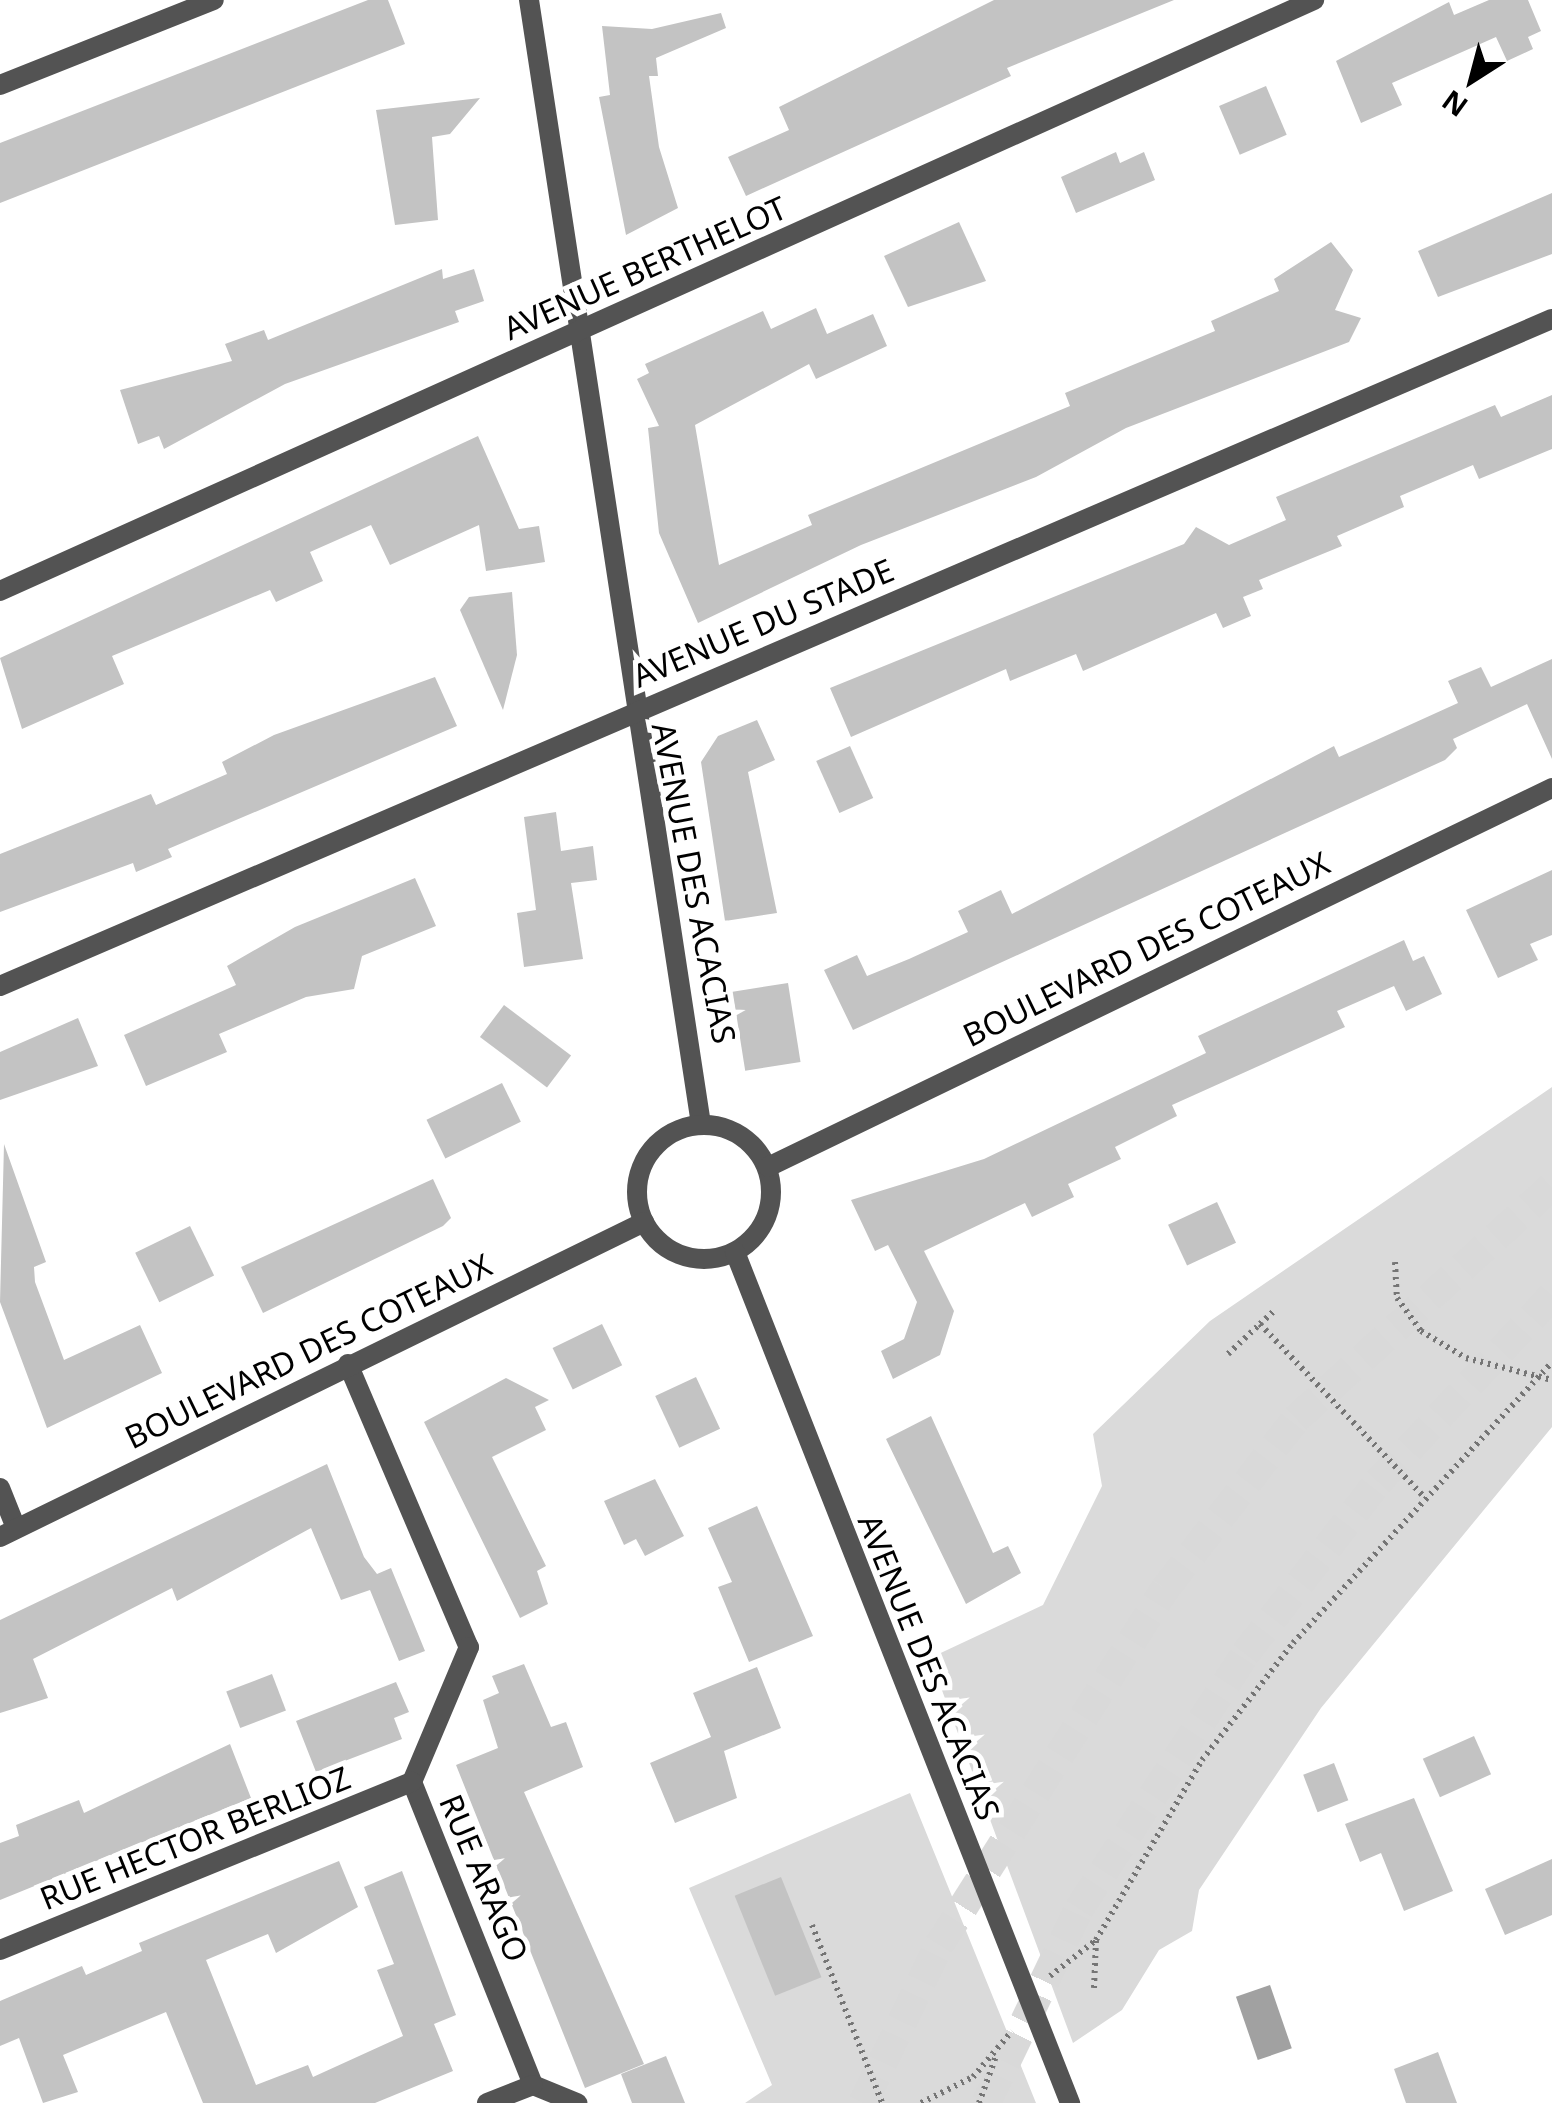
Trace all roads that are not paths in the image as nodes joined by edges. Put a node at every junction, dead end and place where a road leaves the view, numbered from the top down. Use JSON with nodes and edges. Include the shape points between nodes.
{"nodes":[{"id":1,"x":214,"y":0,"type":"edge"},
{"id":2,"x":529,"y":0,"type":"edge"},
{"id":3,"x":1314,"y":0,"type":"edge"},
{"id":4,"x":0,"y":86,"type":"edge"},
{"id":5,"x":1552,"y":319,"type":"edge"},
{"id":6,"x":577,"y":332,"type":"junction"},
{"id":7,"x":0,"y":592,"type":"edge"},
{"id":8,"x":631,"y":712,"type":"junction"},
{"id":9,"x":1552,"y":788,"type":"edge"},
{"id":10,"x":0,"y":986,"type":"edge"},
{"id":11,"x":701,"y":1124,"type":"junction"},
{"id":12,"x":768,"y":1167,"type":"junction"},
{"id":13,"x":644,"y":1222,"type":"junction"},
{"id":14,"x":735,"y":1252,"type":"junction"},
{"id":15,"x":348,"y":1364,"type":"junction"},
{"id":16,"x":0,"y":1488,"type":"edge"},
{"id":17,"x":8,"y":1532,"type":"edge"},
{"id":18,"x":412,"y":1782,"type":"junction"},
{"id":19,"x":0,"y":1950,"type":"edge"},
{"id":20,"x":533,"y":2085,"type":"junction"},
{"id":21,"x":487,"y":2103,"type":"edge"},
{"id":22,"x":577,"y":2103,"type":"edge"},
{"id":23,"x":1070,"y":2103,"type":"edge"}],
"edges":[{"from":1,"to":4,"type":"street"},
{"from":2,"to":6,"type":"street","name":"AVENUE DES ACACIAS"},
{"from":3,"to":6,"type":"street","name":"AVENUE BERTHELOT"},
{"from":5,"to":8,"type":"street","name":"AVENUE DU STADE"},
{"from":6,"to":7,"type":"street","name":"AVENUE BERTHELOT"},
{"from":6,"to":8,"type":"street","name":"AVENUE DES ACACIAS"},
{"from":8,"to":10,"type":"street","name":"AVENUE DU STADE"},
{"from":8,"to":11,"type":"street","name":"AVENUE DES ACACIAS"},
{"from":9,"to":12,"type":"street","name":"BOULEVARD DES COTEAUX"},
{"from":11,"to":12,"type":"street","via":[[742,1135]]},
{"from":11,"to":13,"type":"street","via":[[679,1129],[646,1157],[637,1178]]},
{"from":12,"to":14,"type":"street","via":[[764,1225]]},
{"from":13,"to":14,"type":"street","via":[[694,1259]]},
{"from":13,"to":15,"type":"street","name":"BOULEVARD DES COTEAUX"},
{"from":14,"to":23,"type":"street","name":"AVENUE DES ACACIAS"},
{"from":15,"to":17,"type":"street","name":"BOULEVARD DES COTEAUX"},
{"from":15,"to":18,"type":"street","name":"RUE ARAGO","via":[[469,1647]]},
{"from":16,"to":17,"type":"street"},
{"from":18,"to":19,"type":"street","name":"RUE HECTOR BERLIOZ"},
{"from":18,"to":20,"type":"street","name":"RUE ARAGO"},
{"from":20,"to":21,"type":"street"},
{"from":20,"to":22,"type":"street"}]}
